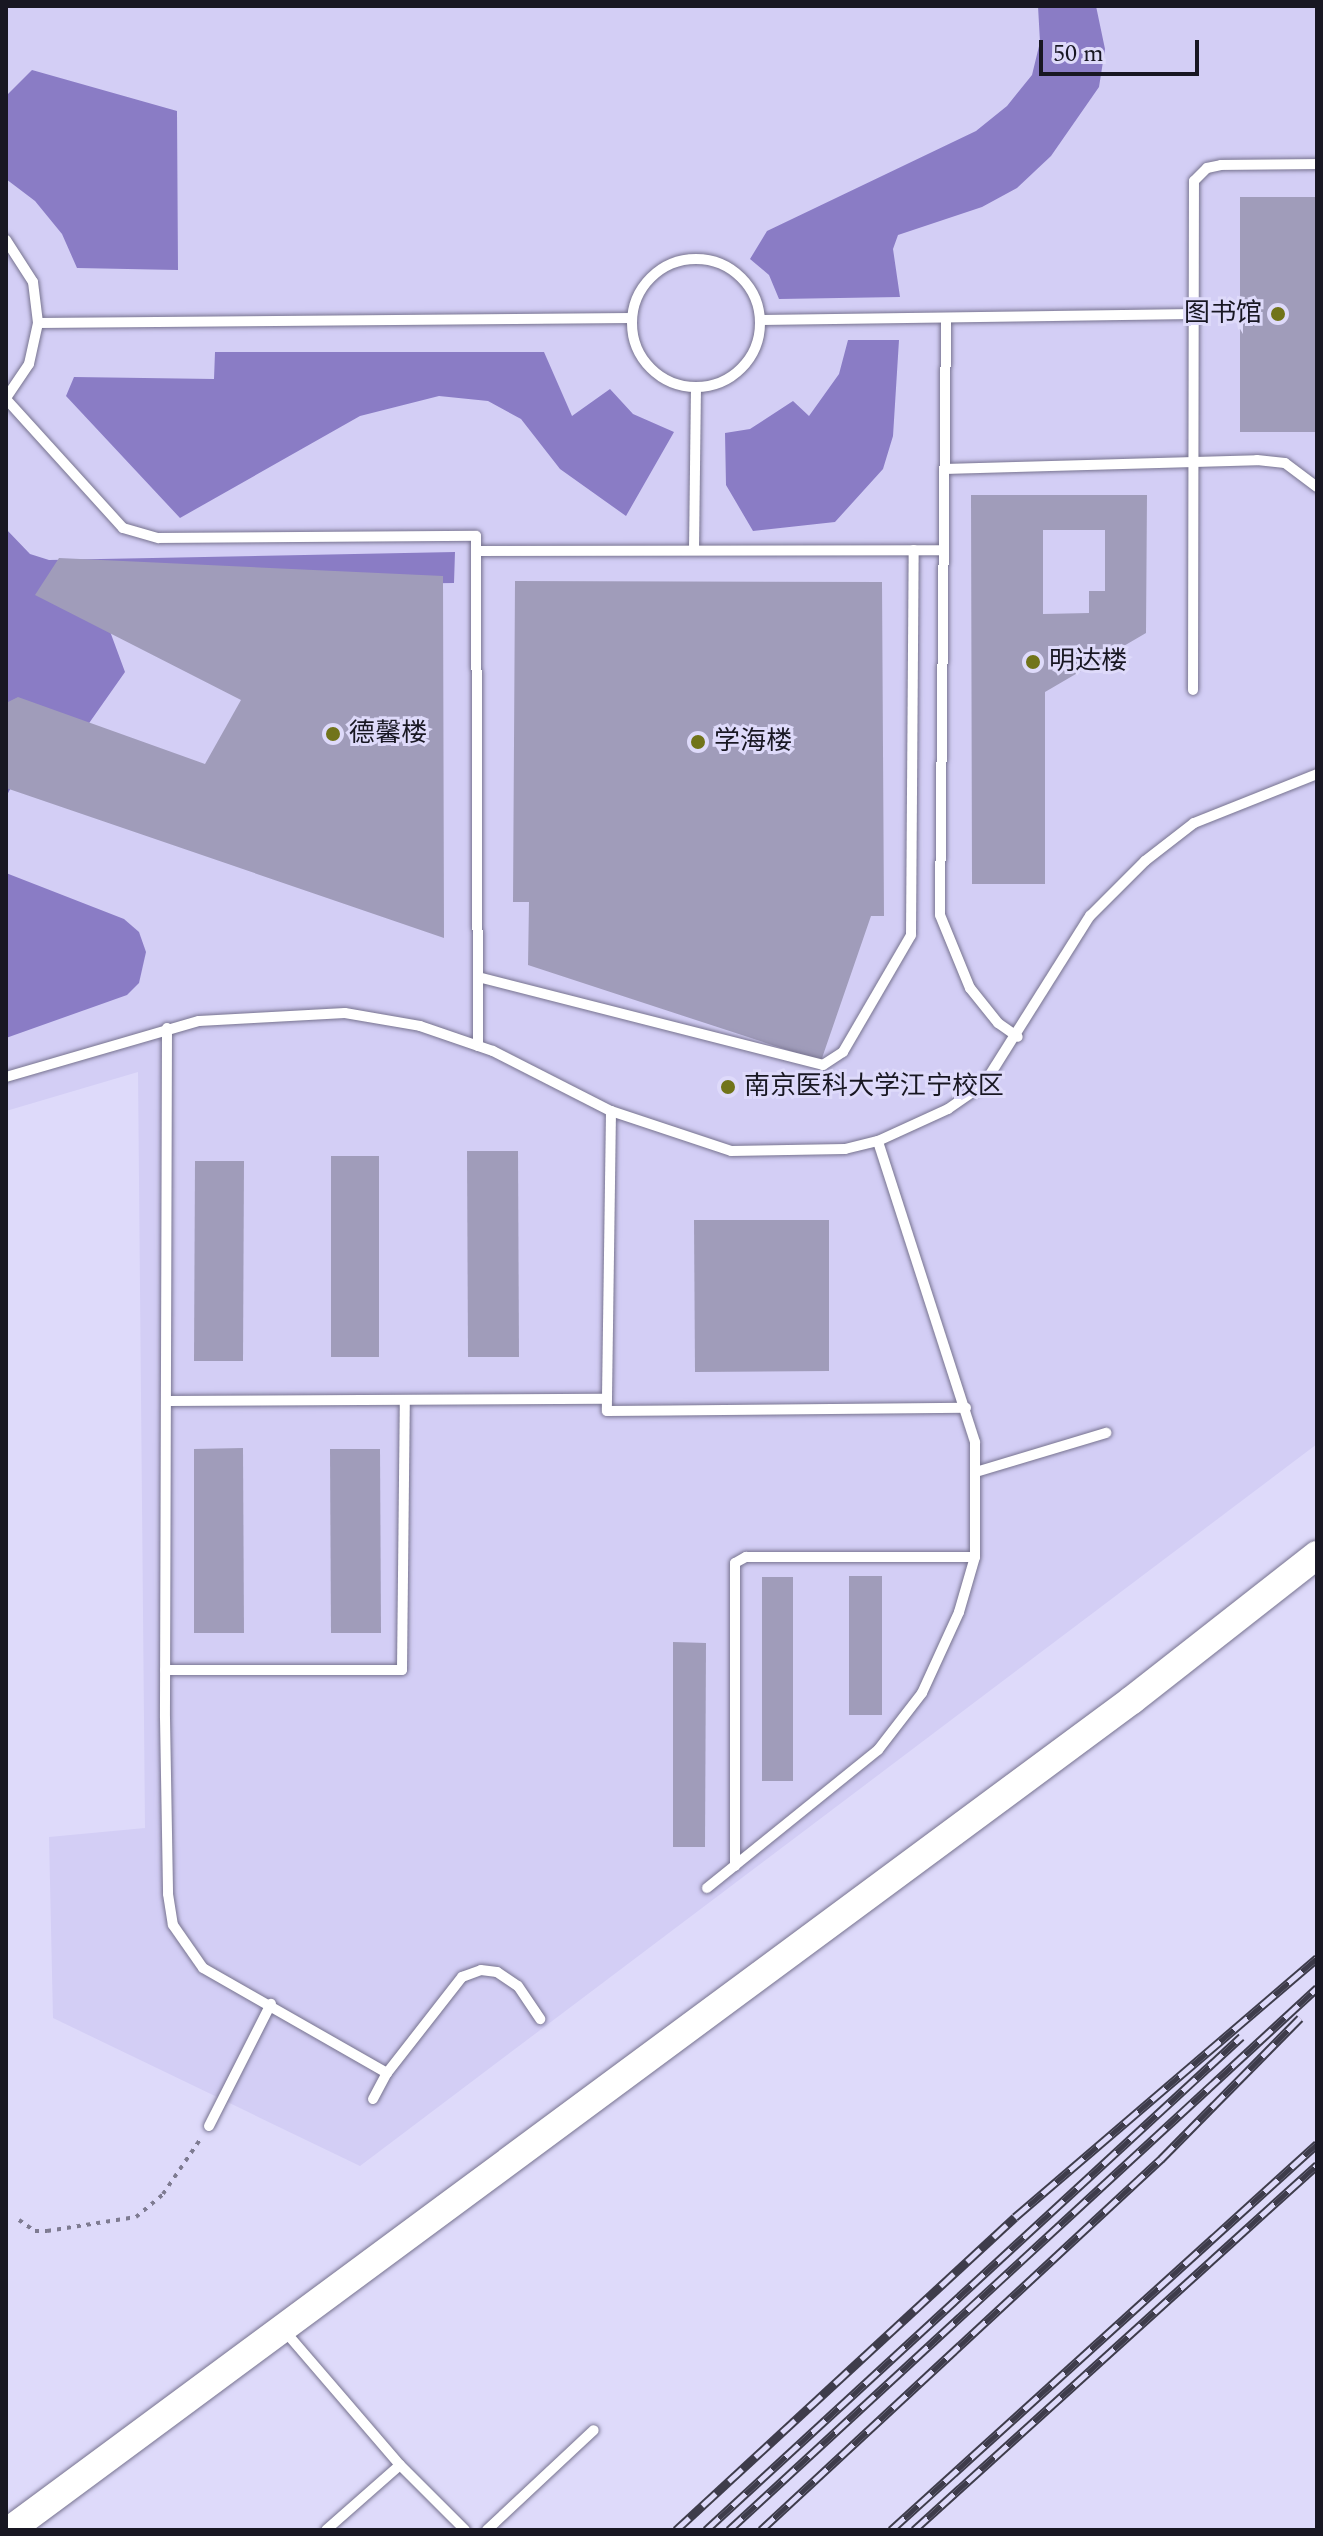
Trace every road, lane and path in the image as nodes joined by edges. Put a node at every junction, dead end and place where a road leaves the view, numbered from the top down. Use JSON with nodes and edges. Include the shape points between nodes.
{"nodes":[{"id":1,"x":1317,"y":164,"type":"edge"},
{"id":2,"x":6,"y":240,"type":"edge"},
{"id":3,"x":1194,"y":314,"type":"junction"},
{"id":4,"x":632,"y":318,"type":"junction"},
{"id":5,"x":946,"y":319,"type":"junction"},
{"id":6,"x":761,"y":320,"type":"junction"},
{"id":7,"x":38,"y":323,"type":"junction"},
{"id":8,"x":696,"y":387,"type":"junction"},
{"id":9,"x":6,"y":398,"type":"edge"},
{"id":10,"x":1193,"y":463,"type":"junction"},
{"id":11,"x":944,"y":469,"type":"junction"},
{"id":12,"x":1317,"y":487,"type":"edge"},
{"id":13,"x":694,"y":550,"type":"junction"},
{"id":14,"x":914,"y":550,"type":"junction"},
{"id":15,"x":944,"y":550,"type":"junction"},
{"id":16,"x":476,"y":551,"type":"junction"},
{"id":17,"x":1193,"y":690,"type":"dead end"},
{"id":18,"x":1317,"y":774,"type":"edge"},
{"id":19,"x":478,"y":977,"type":"junction"},
{"id":20,"x":167,"y":1028,"type":"junction"},
{"id":21,"x":1018,"y":1037,"type":"junction"},
{"id":22,"x":478,"y":1046,"type":"junction"},
{"id":23,"x":6,"y":1077,"type":"edge"},
{"id":24,"x":611,"y":1111,"type":"junction"},
{"id":25,"x":878,"y":1141,"type":"junction"},
{"id":26,"x":607,"y":1399,"type":"junction"},
{"id":27,"x":405,"y":1400,"type":"junction"},
{"id":28,"x":167,"y":1401,"type":"junction"},
{"id":29,"x":966,"y":1408,"type":"junction"},
{"id":30,"x":1106,"y":1433,"type":"dead end"},
{"id":31,"x":979,"y":1471,"type":"junction"},
{"id":32,"x":1317,"y":1555,"type":"edge"},
{"id":33,"x":975,"y":1557,"type":"junction"},
{"id":34,"x":165,"y":1670,"type":"junction"},
{"id":35,"x":735,"y":1866,"type":"junction"},
{"id":36,"x":707,"y":1888,"type":"dead end"},
{"id":37,"x":271,"y":2004,"type":"junction"},
{"id":38,"x":540,"y":2019,"type":"dead end"},
{"id":39,"x":387,"y":2073,"type":"junction"},
{"id":40,"x":373,"y":2099,"type":"dead end"},
{"id":41,"x":209,"y":2126,"type":"joint"},
{"id":42,"x":19,"y":2220,"type":"dead end"},
{"id":43,"x":282,"y":2329,"type":"junction"},
{"id":44,"x":594,"y":2430,"type":"dead end"},
{"id":45,"x":400,"y":2465,"type":"junction"},
{"id":46,"x":10,"y":2530,"type":"edge"},
{"id":47,"x":326,"y":2530,"type":"edge"},
{"id":48,"x":465,"y":2530,"type":"edge"},
{"id":49,"x":487,"y":2530,"type":"edge"}],
"edges":[{"from":1,"to":3,"type":"lane","via":[[1221,165],[1207,168],[1194,181]]},
{"from":2,"to":7,"type":"lane","via":[[33,282]]},
{"from":3,"to":5,"type":"lane"},
{"from":3,"to":10,"type":"lane"},
{"from":4,"to":6,"type":"lane","via":[[641,290],[659,270],[684,259],[710,259],[735,270],[753,291]]},
{"from":4,"to":7,"type":"lane"},
{"from":4,"to":8,"type":"lane","via":[[635,342],[648,366],[670,382]]},
{"from":5,"to":6,"type":"lane"},
{"from":5,"to":11,"type":"lane"},
{"from":6,"to":8,"type":"lane","via":[[758,343],[744,366],[722,382]]},
{"from":7,"to":9,"type":"lane","via":[[29,364]]},
{"from":8,"to":13,"type":"lane"},
{"from":9,"to":16,"type":"lane","via":[[123,528],[159,538],[476,536]]},
{"from":10,"to":11,"type":"lane"},
{"from":10,"to":12,"type":"lane","via":[[1285,463]]},
{"from":10,"to":17,"type":"lane"},
{"from":11,"to":15,"type":"lane"},
{"from":13,"to":14,"type":"lane"},
{"from":13,"to":16,"type":"lane"},
{"from":14,"to":15,"type":"lane"},
{"from":14,"to":19,"type":"lane","via":[[911,935],[843,1052],[823,1065]]},
{"from":15,"to":21,"type":"lane","via":[[940,915],[970,988],[998,1023]]},
{"from":16,"to":19,"type":"lane"},
{"from":18,"to":21,"type":"lane","via":[[1194,823],[1145,861],[1090,916],[1044,982]]},
{"from":19,"to":22,"type":"lane"},
{"from":20,"to":22,"type":"lane","via":[[273,1013],[345,1013],[420,1026]]},
{"from":20,"to":23,"type":"lane"},
{"from":20,"to":28,"type":"lane"},
{"from":21,"to":25,"type":"lane","via":[[984,1084],[948,1109]]},
{"from":22,"to":24,"type":"lane"},
{"from":24,"to":25,"type":"lane","via":[[731,1151],[796,1154]]},
{"from":24,"to":26,"type":"lane"},
{"from":25,"to":29,"type":"lane"},
{"from":26,"to":27,"type":"lane"},
{"from":26,"to":29,"type":"lane","via":[[607,1411]]},
{"from":27,"to":28,"type":"lane"},
{"from":27,"to":34,"type":"lane","via":[[402,1670]]},
{"from":28,"to":34,"type":"lane"},
{"from":29,"to":31,"type":"lane"},
{"from":30,"to":31,"type":"lane"},
{"from":31,"to":33,"type":"lane"},
{"from":32,"to":43,"type":"street","via":[[1132,1700]]},
{"from":33,"to":35,"type":"lane","via":[[959,1612],[922,1693],[878,1750]]},
{"from":33,"to":35,"type":"lane","via":[[746,1557],[735,1563]]},
{"from":34,"to":37,"type":"lane","via":[[168,1894],[173,1925],[203,1968]]},
{"from":35,"to":36,"type":"lane"},
{"from":37,"to":39,"type":"lane"},
{"from":37,"to":41,"type":"lane"},
{"from":38,"to":39,"type":"lane","via":[[518,1986],[497,1972],[481,1970],[462,1977]]},
{"from":39,"to":40,"type":"lane"},
{"from":41,"to":42,"type":"path","via":[[163,2194],[136,2217],[47,2231],[35,2231]]},
{"from":43,"to":45,"type":"lane"},
{"from":43,"to":46,"type":"street"},
{"from":44,"to":49,"type":"lane"},
{"from":45,"to":47,"type":"lane"},
{"from":45,"to":48,"type":"lane"}]}
